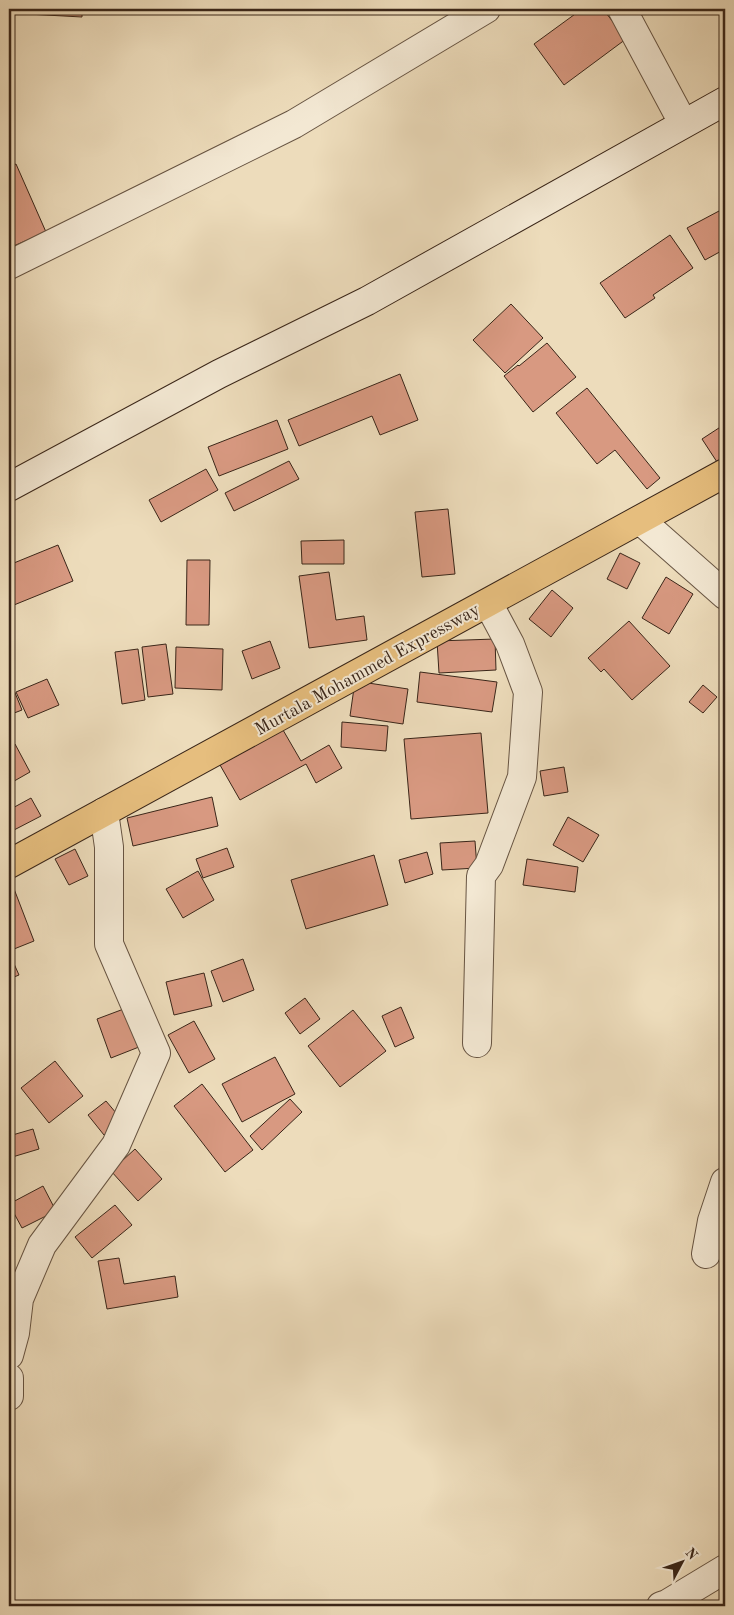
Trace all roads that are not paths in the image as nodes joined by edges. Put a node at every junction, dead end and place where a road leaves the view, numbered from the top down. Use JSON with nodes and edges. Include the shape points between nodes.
{"nodes":[{"id":1,"x":486,"y":9,"type":"edge"},
{"id":2,"x":622,"y":9,"type":"edge"},
{"id":3,"x":725,"y":101,"type":"edge"},
{"id":4,"x":683,"y":124,"type":"junction"},
{"id":5,"x":9,"y":265,"type":"edge"},
{"id":6,"x":725,"y":473,"type":"edge"},
{"id":7,"x":9,"y":487,"type":"edge"},
{"id":8,"x":640,"y":520,"type":"junction"},
{"id":9,"x":725,"y":595,"type":"edge"},
{"id":10,"x":488,"y":603,"type":"junction"},
{"id":11,"x":104,"y":812,"type":"junction"},
{"id":12,"x":9,"y":864,"type":"edge"},
{"id":13,"x":477,"y":1043,"type":"dead end"},
{"id":14,"x":725,"y":1182,"type":"edge"},
{"id":15,"x":706,"y":1254,"type":"dead end"},
{"id":16,"x":9,"y":1355,"type":"edge"},
{"id":17,"x":9,"y":1378,"type":"edge"},
{"id":18,"x":9,"y":1396,"type":"edge"},
{"id":19,"x":725,"y":1569,"type":"edge"},
{"id":20,"x":661,"y":1606,"type":"edge"}],
"edges":[{"from":1,"to":5,"type":"street","via":[[294,124]]},
{"from":2,"to":4,"type":"street"},
{"from":3,"to":4,"type":"street"},
{"from":4,"to":7,"type":"street","via":[[367,301],[219,374]]},
{"from":6,"to":8,"type":"main road","name":"Murtala Mohammed Expressway"},
{"from":8,"to":9,"type":"street"},
{"from":8,"to":10,"type":"main road","name":"Murtala Mohammed Expressway"},
{"from":10,"to":11,"type":"main road","name":"Murtala Mohammed Expressway"},
{"from":10,"to":13,"type":"street","via":[[510,644],[528,692],[522,777],[489,865],[480,876]]},
{"from":11,"to":12,"type":"main road","name":"Murtala Mohammed Expressway"},
{"from":11,"to":16,"type":"street","via":[[110,847],[109,944],[156,1053],[116,1145],[42,1245],[19,1299]]},
{"from":14,"to":15,"type":"street","via":[[712,1221]]},
{"from":17,"to":18,"type":"street"},
{"from":19,"to":20,"type":"street"}]}
